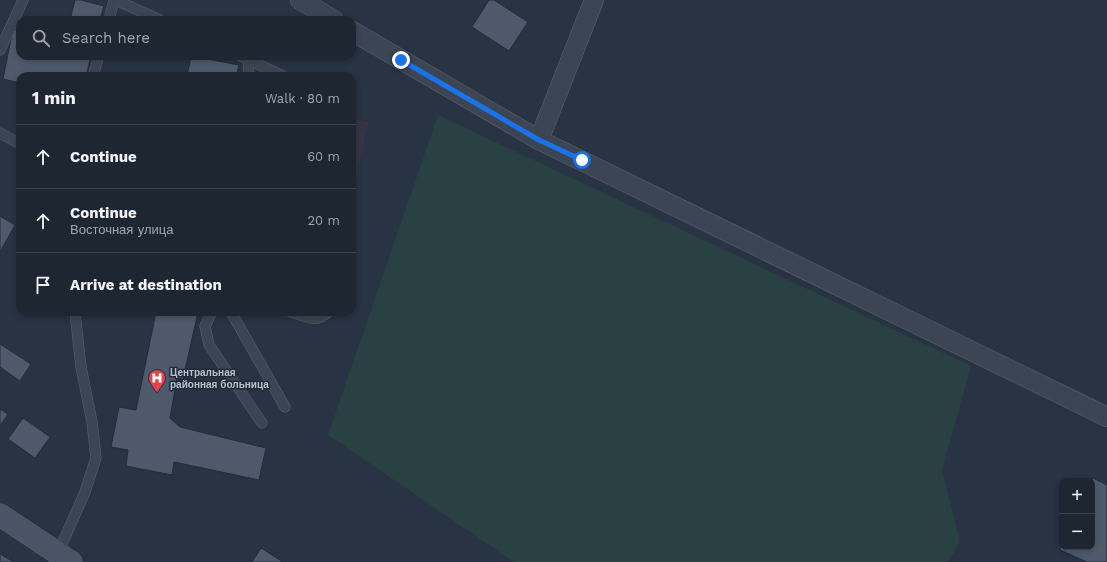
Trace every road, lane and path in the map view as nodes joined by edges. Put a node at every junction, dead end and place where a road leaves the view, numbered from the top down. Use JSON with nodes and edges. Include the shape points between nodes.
{"nodes":[{"id":1,"x":23,"y":0,"type":"edge"},
{"id":2,"x":115,"y":0,"type":"edge"},
{"id":3,"x":300,"y":0,"type":"edge"},
{"id":4,"x":594,"y":0,"type":"edge"},
{"id":5,"x":110,"y":16,"type":"edge"},
{"id":6,"x":151,"y":16,"type":"edge"},
{"id":7,"x":327,"y":16,"type":"edge"},
{"id":8,"x":356,"y":33,"type":"edge"},
{"id":9,"x":0,"y":50,"type":"edge"},
{"id":10,"x":98,"y":60,"type":"edge"},
{"id":11,"x":245,"y":60,"type":"edge"},
{"id":12,"x":249,"y":60,"type":"edge"},
{"id":13,"x":94,"y":72,"type":"edge"},
{"id":14,"x":247,"y":72,"type":"edge"},
{"id":15,"x":275,"y":72,"type":"edge"},
{"id":16,"x":0,"y":133,"type":"edge"},
{"id":17,"x":539,"y":140,"type":"junction"},
{"id":18,"x":16,"y":142,"type":"edge"},
{"id":19,"x":75,"y":316,"type":"edge"},
{"id":20,"x":210,"y":316,"type":"edge"},
{"id":21,"x":233,"y":316,"type":"edge"},
{"id":22,"x":305,"y":316,"type":"edge"},
{"id":23,"x":324,"y":316,"type":"edge"},
{"id":24,"x":285,"y":407,"type":"dead end"},
{"id":25,"x":1107,"y":417,"type":"edge"},
{"id":26,"x":262,"y":423,"type":"dead end"},
{"id":27,"x":0,"y":515,"type":"edge"},
{"id":28,"x":65,"y":558,"type":"edge"}],
"edges":[{"from":1,"to":9,"type":"lane"},
{"from":2,"to":5,"type":"lane"},
{"from":2,"to":6,"type":"lane"},
{"from":3,"to":7,"type":"street"},
{"from":4,"to":17,"type":"street"},
{"from":8,"to":17,"type":"street"},
{"from":10,"to":13,"type":"lane"},
{"from":11,"to":14,"type":"lane"},
{"from":12,"to":15,"type":"lane"},
{"from":16,"to":18,"type":"lane"},
{"from":17,"to":25,"type":"street"},
{"from":19,"to":28,"type":"lane","via":[[96,458]]},
{"from":20,"to":26,"type":"lane","via":[[205,326],[209,345]]},
{"from":21,"to":24,"type":"lane"},
{"from":22,"to":23,"type":"lane","via":[[315,319]]},
{"from":27,"to":28,"type":"street"}]}
